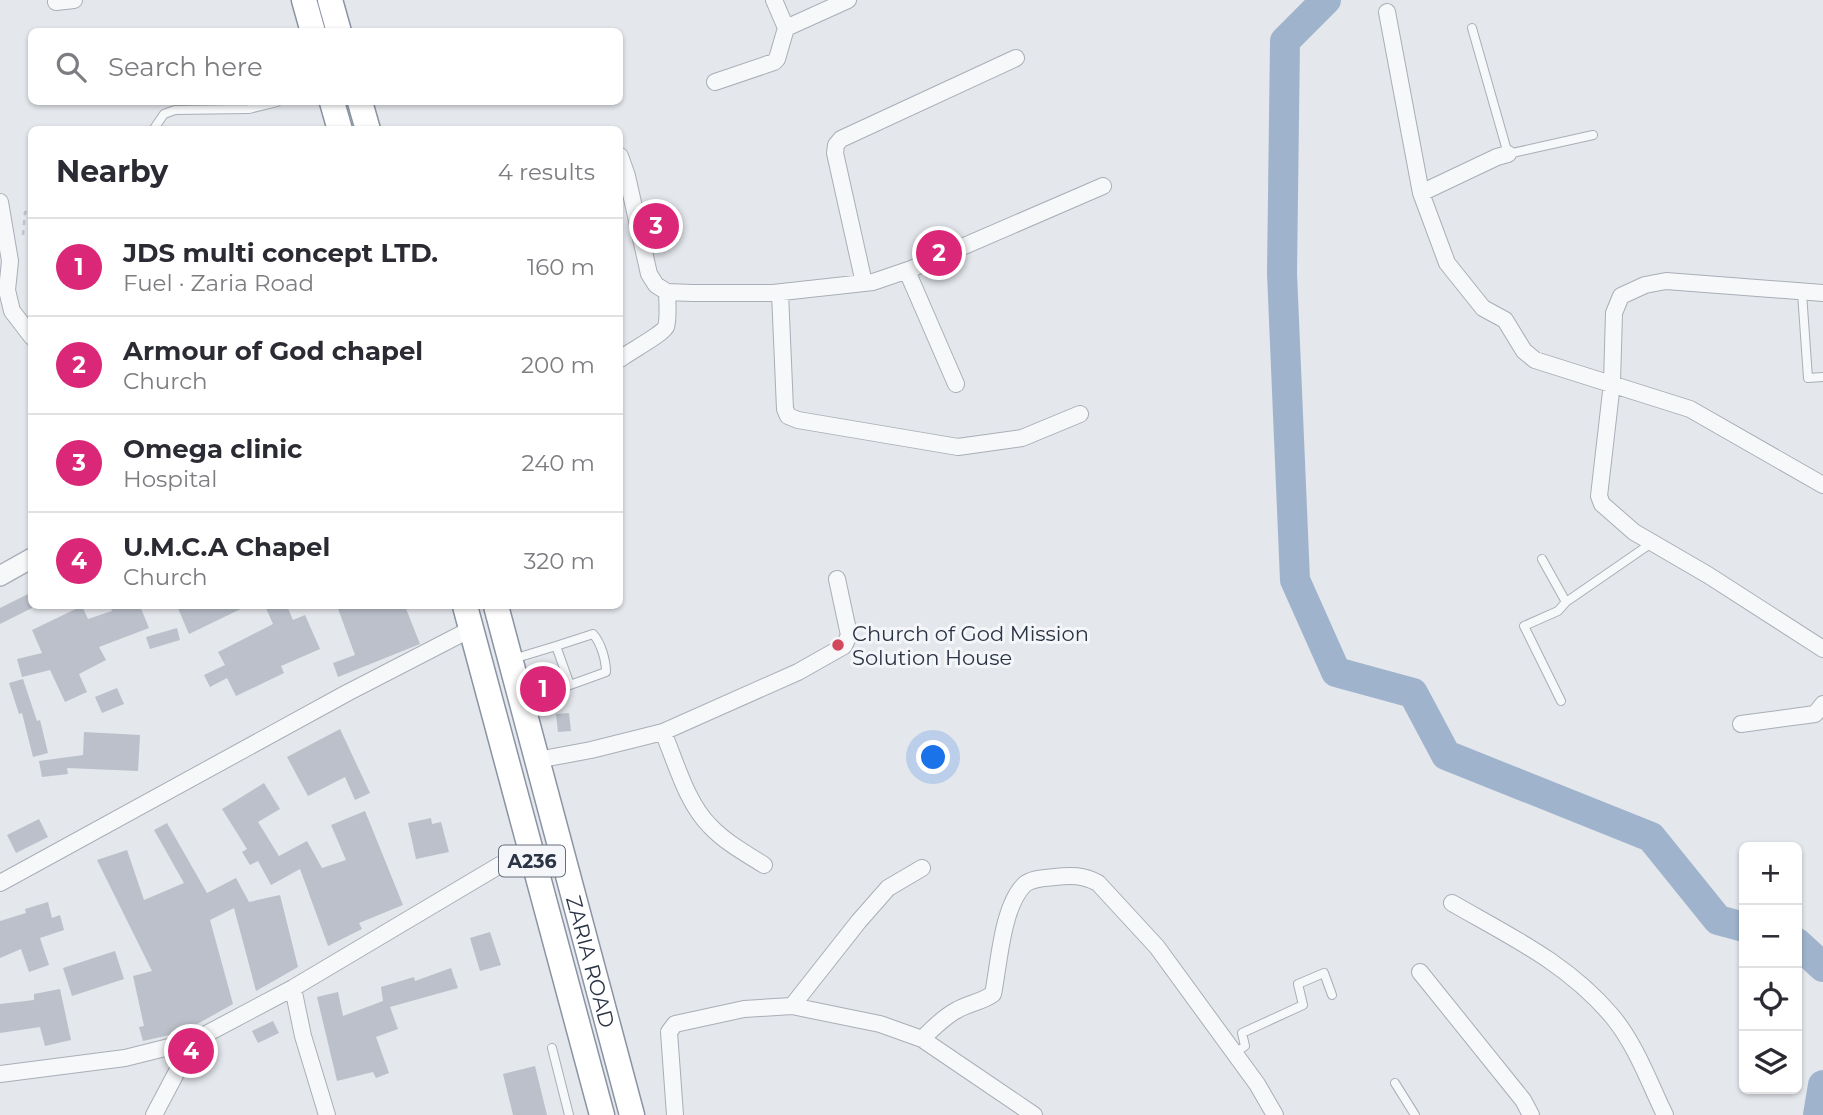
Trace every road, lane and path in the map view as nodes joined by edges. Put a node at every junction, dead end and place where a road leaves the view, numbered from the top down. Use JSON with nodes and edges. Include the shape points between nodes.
{"nodes":[{"id":1,"x":74,"y":0,"type":"edge"},
{"id":2,"x":304,"y":0,"type":"edge"},
{"id":3,"x":330,"y":0,"type":"edge"},
{"id":4,"x":774,"y":0,"type":"edge"},
{"id":5,"x":848,"y":0,"type":"edge"},
{"id":6,"x":57,"y":2,"type":"edge"},
{"id":7,"x":1387,"y":12,"type":"dead end"},
{"id":8,"x":312,"y":28,"type":"edge"},
{"id":9,"x":338,"y":28,"type":"edge"},
{"id":10,"x":786,"y":28,"type":"junction"},
{"id":11,"x":1472,"y":28,"type":"dead end"},
{"id":12,"x":1016,"y":58,"type":"dead end"},
{"id":13,"x":715,"y":82,"type":"dead end"},
{"id":14,"x":265,"y":105,"type":"edge"},
{"id":15,"x":333,"y":105,"type":"edge"},
{"id":16,"x":361,"y":105,"type":"edge"},
{"id":17,"x":156,"y":126,"type":"edge"},
{"id":18,"x":339,"y":126,"type":"edge"},
{"id":19,"x":367,"y":126,"type":"edge"},
{"id":20,"x":1593,"y":135,"type":"dead end"},
{"id":21,"x":1508,"y":154,"type":"junction"},
{"id":22,"x":623,"y":165,"type":"edge"},
{"id":23,"x":1103,"y":186,"type":"dead end"},
{"id":24,"x":1421,"y":193,"type":"junction"},
{"id":25,"x":0,"y":202,"type":"edge"},
{"id":26,"x":25,"y":212,"type":"dead end"},
{"id":27,"x":28,"y":213,"type":"edge"},
{"id":28,"x":907,"y":271,"type":"junction"},
{"id":29,"x":864,"y":283,"type":"junction"},
{"id":30,"x":667,"y":292,"type":"junction"},
{"id":31,"x":780,"y":293,"type":"junction"},
{"id":32,"x":1802,"y":293,"type":"junction"},
{"id":33,"x":1823,"y":293,"type":"edge"},
{"id":34,"x":28,"y":332,"type":"edge"},
{"id":35,"x":623,"y":357,"type":"edge"},
{"id":36,"x":1823,"y":377,"type":"edge"},
{"id":37,"x":1612,"y":383,"type":"junction"},
{"id":38,"x":956,"y":384,"type":"dead end"},
{"id":39,"x":1080,"y":414,"type":"dead end"},
{"id":40,"x":1823,"y":485,"type":"edge"},
{"id":41,"x":1653,"y":542,"type":"junction"},
{"id":42,"x":1542,"y":559,"type":"dead end"},
{"id":43,"x":28,"y":560,"type":"edge"},
{"id":44,"x":0,"y":576,"type":"edge"},
{"id":45,"x":837,"y":579,"type":"dead end"},
{"id":46,"x":1566,"y":602,"type":"junction"},
{"id":47,"x":497,"y":609,"type":"edge"},
{"id":48,"x":468,"y":617,"type":"edge"},
{"id":49,"x":556,"y":646,"type":"junction"},
{"id":50,"x":1823,"y":649,"type":"edge"},
{"id":51,"x":510,"y":659,"type":"junction"},
{"id":52,"x":570,"y":685,"type":"junction"},
{"id":53,"x":1561,"y":701,"type":"dead end"},
{"id":54,"x":1823,"y":704,"type":"edge"},
{"id":55,"x":524,"y":711,"type":"junction"},
{"id":56,"x":1741,"y":724,"type":"dead end"},
{"id":57,"x":498,"y":732,"type":"junction"},
{"id":58,"x":663,"y":732,"type":"junction"},
{"id":59,"x":537,"y":760,"type":"junction"},
{"id":60,"x":530,"y":853,"type":"junction"},
{"id":61,"x":764,"y":865,"type":"dead end"},
{"id":62,"x":922,"y":868,"type":"dead end"},
{"id":63,"x":0,"y":883,"type":"edge"},
{"id":64,"x":1452,"y":903,"type":"dead end"},
{"id":65,"x":1420,"y":972,"type":"dead end"},
{"id":66,"x":292,"y":988,"type":"junction"},
{"id":67,"x":1332,"y":995,"type":"dead end"},
{"id":68,"x":792,"y":1006,"type":"junction"},
{"id":69,"x":922,"y":1039,"type":"junction"},
{"id":70,"x":193,"y":1041,"type":"junction"},
{"id":71,"x":552,"y":1048,"type":"dead end"},
{"id":72,"x":1235,"y":1053,"type":"junction"},
{"id":73,"x":0,"y":1074,"type":"edge"},
{"id":74,"x":1395,"y":1083,"type":"dead end"},
{"id":75,"x":1030,"y":1114,"type":"edge"},
{"id":76,"x":154,"y":1115,"type":"edge"},
{"id":77,"x":327,"y":1115,"type":"edge"},
{"id":78,"x":569,"y":1115,"type":"edge"},
{"id":79,"x":602,"y":1115,"type":"edge"},
{"id":80,"x":632,"y":1115,"type":"edge"},
{"id":81,"x":675,"y":1115,"type":"edge"},
{"id":82,"x":1275,"y":1115,"type":"edge"},
{"id":83,"x":1415,"y":1115,"type":"edge"},
{"id":84,"x":1531,"y":1115,"type":"edge"},
{"id":85,"x":1665,"y":1115,"type":"edge"}],
"edges":[{"from":1,"to":6,"type":"street"},
{"from":2,"to":8,"type":"highway"},
{"from":3,"to":9,"type":"highway"},
{"from":4,"to":10,"type":"street"},
{"from":5,"to":10,"type":"street"},
{"from":7,"to":24,"type":"street"},
{"from":10,"to":13,"type":"street","via":[[774,62]]},
{"from":11,"to":21,"type":"lane"},
{"from":12,"to":29,"type":"street","via":[[836,145]]},
{"from":14,"to":17,"type":"lane","via":[[175,110],[164,114]]},
{"from":15,"to":18,"type":"highway"},
{"from":16,"to":19,"type":"highway"},
{"from":20,"to":21,"type":"lane"},
{"from":21,"to":24,"type":"street"},
{"from":22,"to":30,"type":"street","via":[[649,274]]},
{"from":23,"to":28,"type":"street"},
{"from":24,"to":37,"type":"street","via":[[1447,263],[1483,308],[1505,320],[1524,351],[1535,360]]},
{"from":25,"to":34,"type":"street","via":[[12,311]]},
{"from":26,"to":27,"type":"path"},
{"from":28,"to":29,"type":"street"},
{"from":28,"to":38,"type":"street"},
{"from":29,"to":31,"type":"street"},
{"from":30,"to":31,"type":"street"},
{"from":30,"to":35,"type":"street","via":[[666,328]]},
{"from":31,"to":39,"type":"street","via":[[788,416],[958,447],[1022,438]]},
{"from":32,"to":33,"type":"street"},
{"from":32,"to":36,"type":"lane","via":[[1808,378]]},
{"from":32,"to":37,"type":"street","via":[[1666,281],[1620,296],[1614,313]]},
{"from":37,"to":40,"type":"street","via":[[1690,409]]},
{"from":37,"to":41,"type":"street","via":[[1599,496],[1602,504]]},
{"from":41,"to":46,"type":"lane"},
{"from":41,"to":50,"type":"street"},
{"from":42,"to":46,"type":"lane"},
{"from":43,"to":44,"type":"street"},
{"from":45,"to":58,"type":"street","via":[[849,635],[844,646],[798,672]]},
{"from":46,"to":53,"type":"lane","via":[[1558,611],[1524,626]]},
{"from":47,"to":51,"type":"highway","name":"ZARIA ROAD","number":"A236"},
{"from":48,"to":57,"type":"highway","number":"A236"},
{"from":48,"to":63,"type":"street","via":[[347,693]]},
{"from":49,"to":51,"type":"lane"},
{"from":49,"to":52,"type":"lane"},
{"from":49,"to":52,"type":"lane","via":[[588,635],[598,639],[606,672]]},
{"from":51,"to":55,"type":"highway","name":"ZARIA ROAD","number":"A236"},
{"from":52,"to":55,"type":"lane"},
{"from":54,"to":56,"type":"street","via":[[1815,714]]},
{"from":55,"to":57,"type":"highway"},
{"from":55,"to":59,"type":"highway","name":"ZARIA ROAD","number":"A236"},
{"from":57,"to":60,"type":"highway","number":"A236"},
{"from":58,"to":59,"type":"street"},
{"from":58,"to":61,"type":"street","via":[[693,803],[708,825]]},
{"from":59,"to":80,"type":"highway","name":"ZARIA ROAD","number":"A236"},
{"from":60,"to":66,"type":"street","via":[[500,865]]},
{"from":60,"to":79,"type":"highway","number":"A236"},
{"from":62,"to":68,"type":"street","via":[[888,888]]},
{"from":64,"to":85,"type":"street","via":[[1555,962],[1576,979],[1637,1054]]},
{"from":65,"to":84,"type":"street"},
{"from":66,"to":70,"type":"street"},
{"from":66,"to":77,"type":"street"},
{"from":67,"to":72,"type":"lane","via":[[1324,973],[1298,984],[1303,1005],[1242,1033],[1245,1046]]},
{"from":68,"to":69,"type":"street","via":[[880,1024]]},
{"from":68,"to":81,"type":"street","via":[[744,1009],[675,1024],[669,1032]]},
{"from":69,"to":72,"type":"street","via":[[957,1010],[993,994],[1002,936],[1025,884],[1069,875],[1098,883],[1157,947]]},
{"from":69,"to":75,"type":"street"},
{"from":70,"to":73,"type":"street","via":[[125,1058]]},
{"from":70,"to":76,"type":"street"},
{"from":71,"to":78,"type":"lane"},
{"from":72,"to":82,"type":"street"},
{"from":74,"to":83,"type":"lane"}]}
